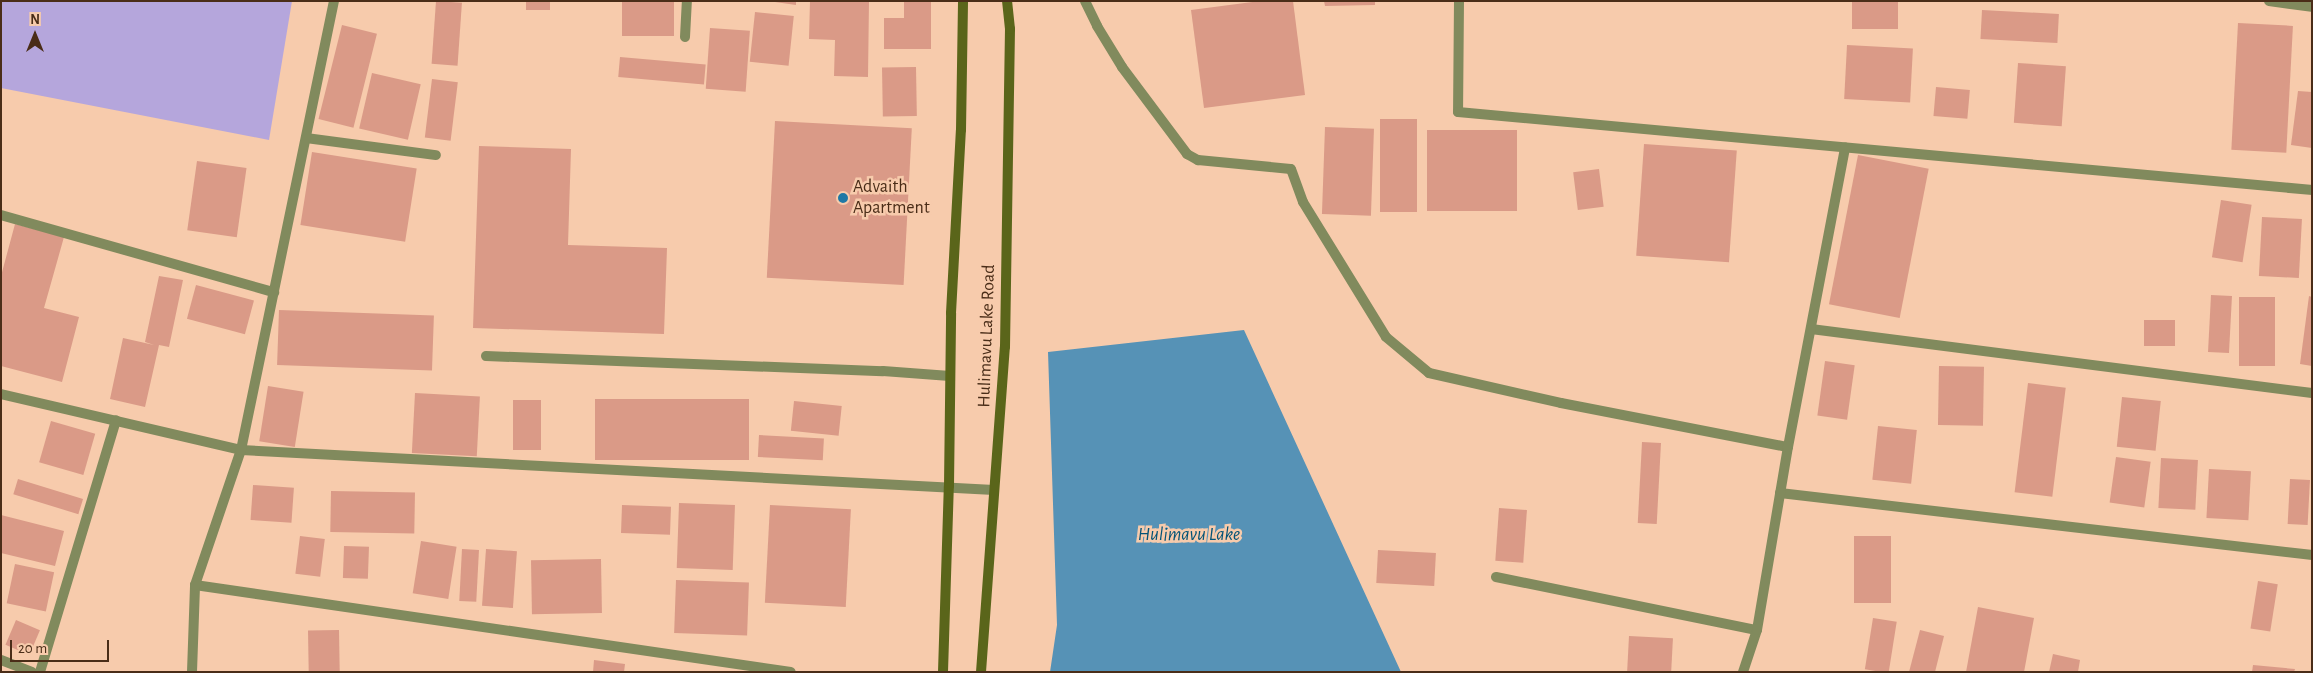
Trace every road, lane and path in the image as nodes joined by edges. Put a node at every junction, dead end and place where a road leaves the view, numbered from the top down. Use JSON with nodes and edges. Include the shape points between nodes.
{"nodes":[{"id":1,"x":334,"y":1,"type":"edge"},
{"id":2,"x":687,"y":1,"type":"edge"},
{"id":3,"x":963,"y":1,"type":"edge"},
{"id":4,"x":1007,"y":1,"type":"edge"},
{"id":5,"x":1085,"y":1,"type":"edge"},
{"id":6,"x":1459,"y":1,"type":"edge"},
{"id":7,"x":2269,"y":1,"type":"edge"},
{"id":8,"x":2312,"y":6,"type":"edge"},
{"id":9,"x":685,"y":37,"type":"dead end"},
{"id":10,"x":306,"y":138,"type":"junction"},
{"id":11,"x":1845,"y":147,"type":"junction"},
{"id":12,"x":436,"y":155,"type":"dead end"},
{"id":13,"x":2312,"y":190,"type":"edge"},
{"id":14,"x":1,"y":215,"type":"edge"},
{"id":15,"x":274,"y":292,"type":"junction"},
{"id":16,"x":1811,"y":329,"type":"junction"},
{"id":17,"x":486,"y":356,"type":"dead end"},
{"id":18,"x":950,"y":376,"type":"junction"},
{"id":19,"x":2312,"y":393,"type":"edge"},
{"id":20,"x":1,"y":394,"type":"edge"},
{"id":21,"x":116,"y":420,"type":"junction"},
{"id":22,"x":1788,"y":447,"type":"junction"},
{"id":23,"x":241,"y":450,"type":"junction"},
{"id":24,"x":949,"y":486,"type":"junction"},
{"id":25,"x":994,"y":490,"type":"junction"},
{"id":26,"x":1780,"y":493,"type":"junction"},
{"id":27,"x":2312,"y":555,"type":"edge"},
{"id":28,"x":1496,"y":577,"type":"dead end"},
{"id":29,"x":196,"y":585,"type":"junction"},
{"id":30,"x":1757,"y":630,"type":"junction"},
{"id":31,"x":5,"y":665,"type":"edge"},
{"id":32,"x":32,"y":672,"type":"edge"},
{"id":33,"x":40,"y":672,"type":"edge"},
{"id":34,"x":192,"y":672,"type":"edge"},
{"id":35,"x":791,"y":672,"type":"edge"},
{"id":36,"x":943,"y":672,"type":"edge"},
{"id":37,"x":981,"y":672,"type":"edge"},
{"id":38,"x":1743,"y":672,"type":"edge"}],
"edges":[{"from":1,"to":10,"type":"street"},
{"from":2,"to":9,"type":"street"},
{"from":3,"to":18,"type":"main road","name":"Hulimavu Lake Road"},
{"from":4,"to":25,"type":"main road","name":"Hulimavu Lake Road","via":[[1010,29],[1005,347]]},
{"from":5,"to":22,"type":"street","via":[[1122,67],[1187,154],[1198,160],[1292,170],[1303,202],[1386,337],[1429,373],[1561,403]]},
{"from":6,"to":11,"type":"street","via":[[1458,112]]},
{"from":7,"to":8,"type":"street"},
{"from":10,"to":12,"type":"street"},
{"from":10,"to":15,"type":"street"},
{"from":11,"to":13,"type":"street"},
{"from":11,"to":16,"type":"street"},
{"from":14,"to":15,"type":"street"},
{"from":15,"to":23,"type":"street"},
{"from":16,"to":19,"type":"street"},
{"from":16,"to":22,"type":"street"},
{"from":17,"to":18,"type":"street"},
{"from":18,"to":24,"type":"main road","name":"Hulimavu Lake Road"},
{"from":20,"to":21,"type":"street"},
{"from":21,"to":23,"type":"street"},
{"from":21,"to":33,"type":"street"},
{"from":22,"to":26,"type":"street"},
{"from":23,"to":24,"type":"street"},
{"from":23,"to":29,"type":"street"},
{"from":24,"to":25,"type":"street"},
{"from":24,"to":36,"type":"main road","name":"Hulimavu Lake Road"},
{"from":25,"to":37,"type":"main road","name":"Hulimavu Lake Road"},
{"from":26,"to":27,"type":"street"},
{"from":26,"to":30,"type":"street"},
{"from":28,"to":30,"type":"street"},
{"from":29,"to":34,"type":"street"},
{"from":29,"to":35,"type":"street"},
{"from":30,"to":38,"type":"street"},
{"from":31,"to":32,"type":"street"}]}
